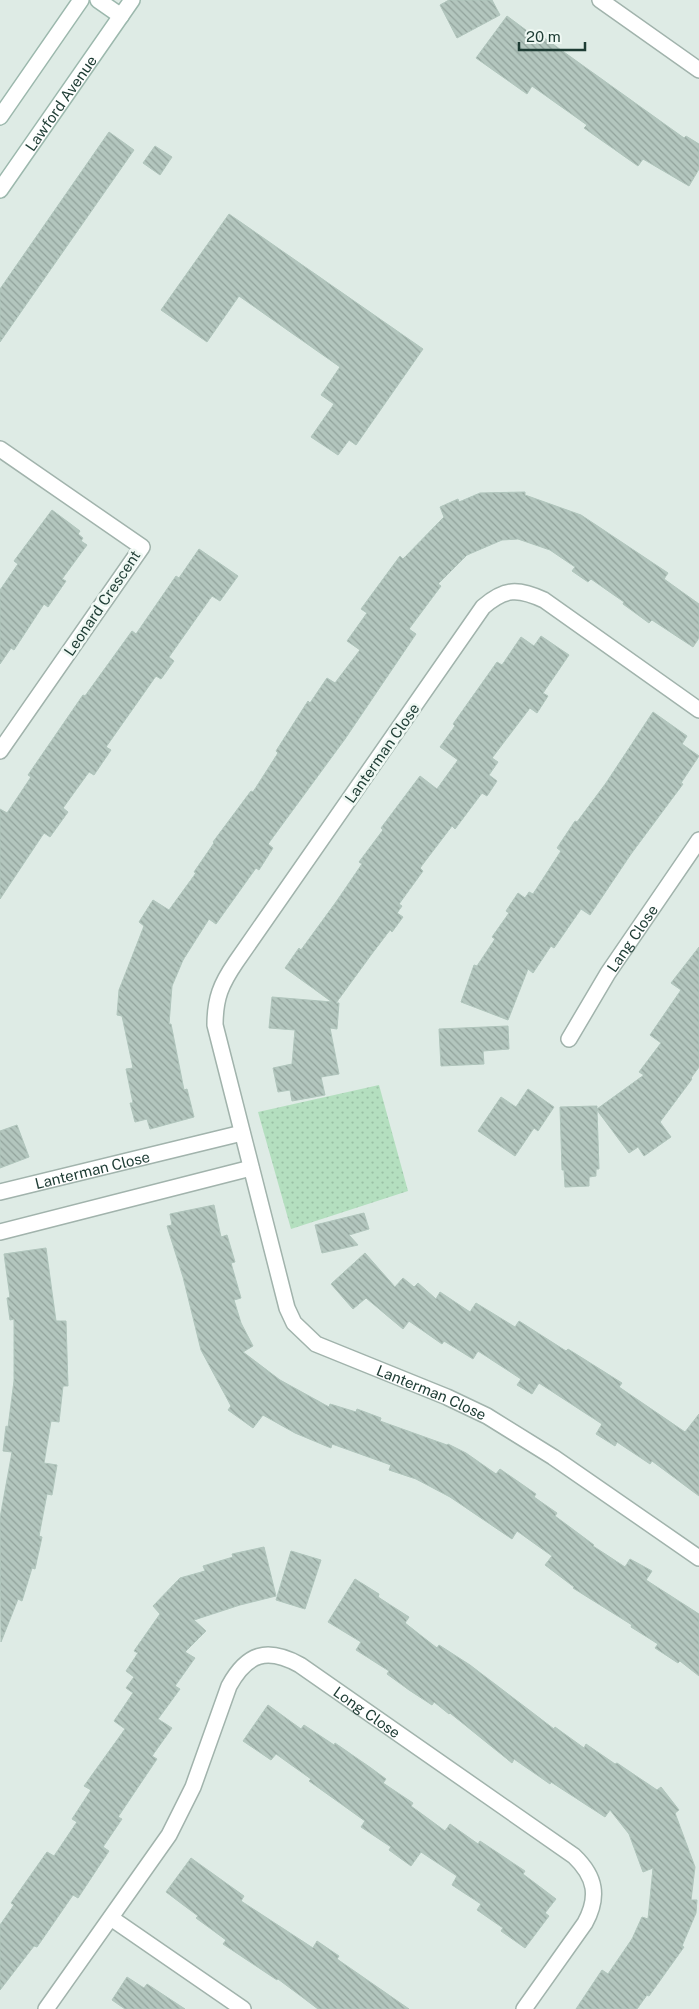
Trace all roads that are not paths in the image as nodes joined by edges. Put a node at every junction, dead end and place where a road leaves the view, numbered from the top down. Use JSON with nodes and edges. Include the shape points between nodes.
{"nodes":[{"id":1,"x":81,"y":0,"type":"edge"},
{"id":2,"x":98,"y":0,"type":"edge"},
{"id":3,"x":132,"y":0,"type":"edge"},
{"id":4,"x":600,"y":0,"type":"edge"},
{"id":5,"x":121,"y":16,"type":"junction"},
{"id":6,"x":699,"y":70,"type":"edge"},
{"id":7,"x":0,"y":117,"type":"edge"},
{"id":8,"x":0,"y":190,"type":"edge"},
{"id":9,"x":0,"y":449,"type":"edge"},
{"id":10,"x":699,"y":710,"type":"edge"},
{"id":11,"x":0,"y":750,"type":"edge"},
{"id":12,"x":699,"y":840,"type":"edge"},
{"id":13,"x":569,"y":1039,"type":"dead end"},
{"id":14,"x":242,"y":1133,"type":"junction"},
{"id":15,"x":251,"y":1168,"type":"junction"},
{"id":16,"x":0,"y":1192,"type":"edge"},
{"id":17,"x":0,"y":1232,"type":"edge"},
{"id":18,"x":699,"y":1558,"type":"edge"},
{"id":19,"x":111,"y":1918,"type":"junction"},
{"id":20,"x":46,"y":2009,"type":"edge"},
{"id":21,"x":243,"y":2009,"type":"edge"},
{"id":22,"x":524,"y":2009,"type":"edge"}],
"edges":[{"from":1,"to":7,"type":"street"},
{"from":2,"to":5,"type":"street"},
{"from":3,"to":5,"type":"street","name":"Lawford Avenue"},
{"from":4,"to":6,"type":"street"},
{"from":5,"to":8,"type":"street","name":"Lawford Avenue"},
{"from":9,"to":11,"type":"street","name":"Leonard Crescent","via":[[142,548]]},
{"from":10,"to":14,"type":"street","name":"Lanterman Close","via":[[544,600],[519,591],[494,597],[220,988],[215,1026]]},
{"from":12,"to":13,"type":"street","name":"Lang Close","via":[[608,973]]},
{"from":14,"to":15,"type":"street","name":"Lanterman Close"},
{"from":14,"to":16,"type":"street","name":"Lanterman Close"},
{"from":15,"to":17,"type":"street"},
{"from":15,"to":18,"type":"street","name":"Lanterman Close","via":[[287,1308],[304,1334],[316,1344],[488,1416]]},
{"from":19,"to":20,"type":"street","name":"Long Close"},
{"from":19,"to":21,"type":"street"},
{"from":19,"to":22,"type":"street","name":"Long Close","via":[[178,1817],[193,1787],[237,1671],[262,1654],[275,1654],[308,1670],[574,1856],[590,1873],[591,1911]]}]}
